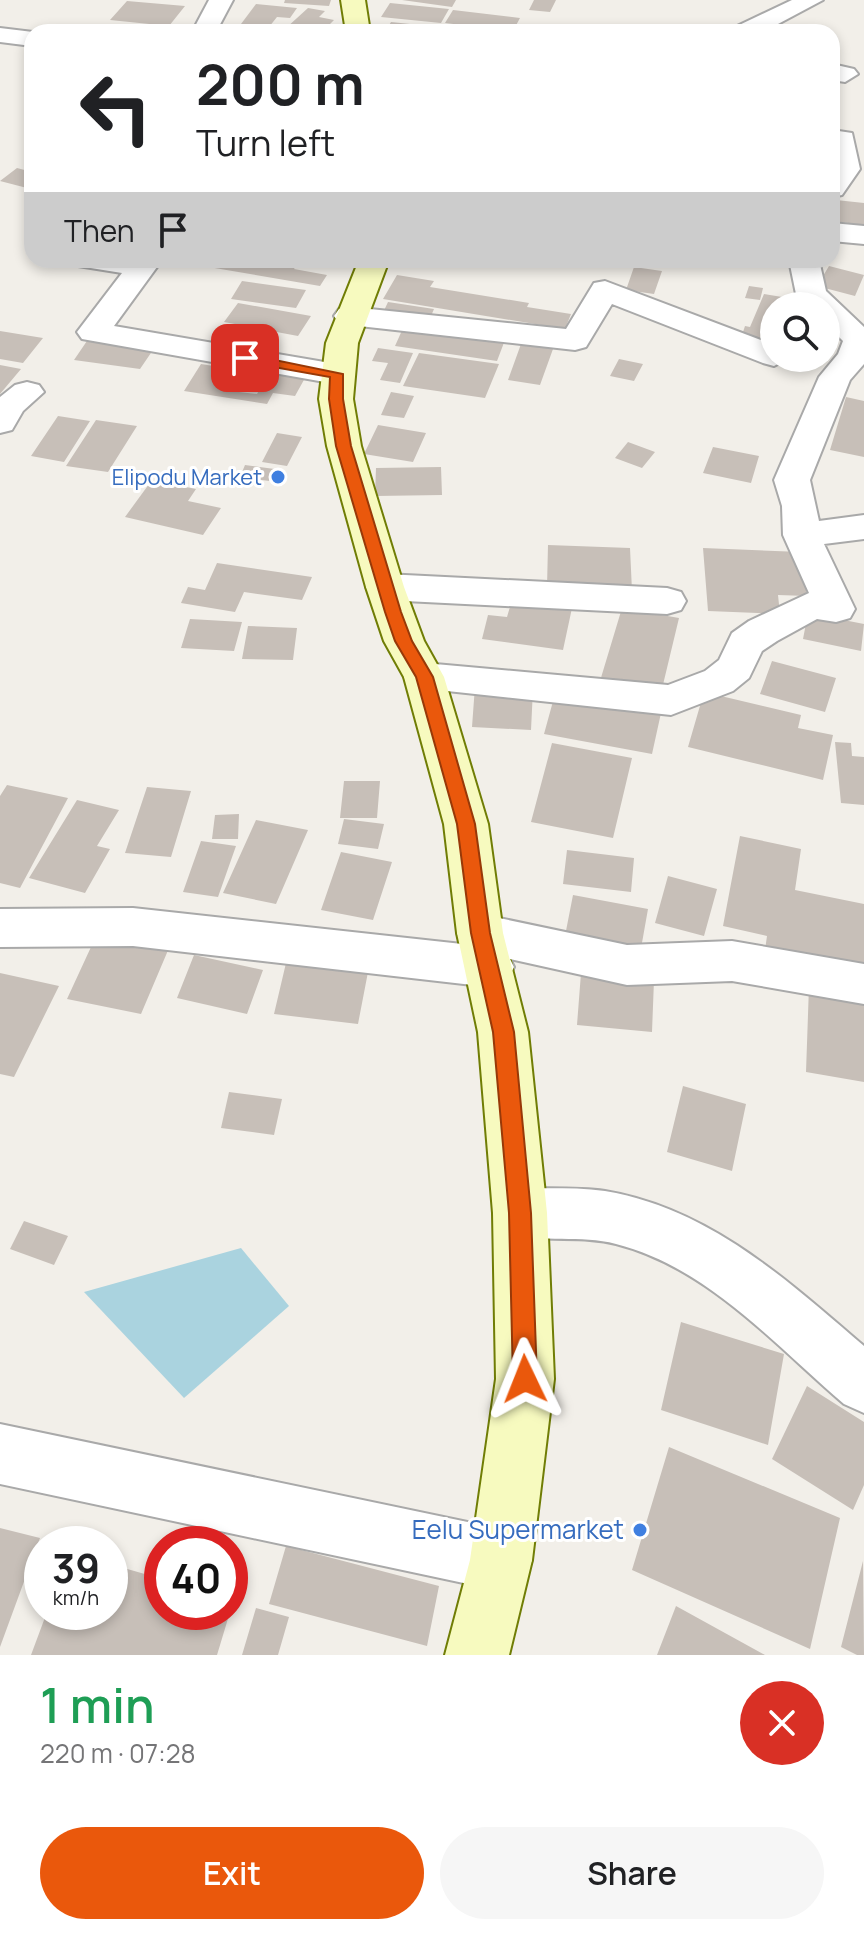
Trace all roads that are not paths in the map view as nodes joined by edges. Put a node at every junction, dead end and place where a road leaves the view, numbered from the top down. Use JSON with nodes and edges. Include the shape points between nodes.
{"nodes":[{"id":1,"x":221,"y":0,"type":"edge"},
{"id":2,"x":353,"y":0,"type":"edge"},
{"id":3,"x":811,"y":0,"type":"edge"},
{"id":4,"x":208,"y":24,"type":"edge"},
{"id":5,"x":357,"y":24,"type":"edge"},
{"id":6,"x":761,"y":24,"type":"edge"},
{"id":7,"x":0,"y":35,"type":"edge"},
{"id":8,"x":24,"y":38,"type":"edge"},
{"id":9,"x":840,"y":139,"type":"edge"},
{"id":10,"x":840,"y":178,"type":"edge"},
{"id":11,"x":840,"y":233,"type":"edge"},
{"id":12,"x":864,"y":235,"type":"edge"},
{"id":13,"x":141,"y":268,"type":"edge"},
{"id":14,"x":371,"y":268,"type":"edge"},
{"id":15,"x":806,"y":268,"type":"edge"},
{"id":16,"x":811,"y":292,"type":"edge"},
{"id":17,"x":350,"y":316,"type":"junction"},
{"id":18,"x":840,"y":320,"type":"edge"},
{"id":19,"x":760,"y":351,"type":"edge"},
{"id":20,"x":840,"y":371,"type":"edge"},
{"id":21,"x":821,"y":372,"type":"edge"},
{"id":22,"x":840,"y":372,"type":"edge"},
{"id":23,"x":336,"y":374,"type":"junction"},
{"id":24,"x":835,"y":377,"type":"junction"},
{"id":25,"x":27,"y":392,"type":"dead end"},
{"id":26,"x":0,"y":423,"type":"edge"},
{"id":27,"x":864,"y":527,"type":"edge"},
{"id":28,"x":801,"y":535,"type":"junction"},
{"id":29,"x":385,"y":587,"type":"junction"},
{"id":30,"x":667,"y":601,"type":"dead end"},
{"id":31,"x":850,"y":611,"type":"edge"},
{"id":32,"x":424,"y":677,"type":"junction"},
{"id":33,"x":0,"y":928,"type":"edge"},
{"id":34,"x":485,"y":950,"type":"junction"},
{"id":35,"x":864,"y":984,"type":"edge"},
{"id":36,"x":520,"y":1213,"type":"junction"},
{"id":37,"x":864,"y":1384,"type":"edge"},
{"id":38,"x":0,"y":1454,"type":"edge"},
{"id":39,"x":501,"y":1560,"type":"junction"},
{"id":40,"x":477,"y":1655,"type":"edge"}],
"edges":[{"from":1,"to":4,"type":"street"},
{"from":2,"to":5,"type":"street"},
{"from":3,"to":6,"type":"street"},
{"from":7,"to":8,"type":"street"},
{"from":9,"to":10,"type":"street","via":[[846,169]]},
{"from":11,"to":12,"type":"street"},
{"from":13,"to":23,"type":"street","via":[[93,332]]},
{"from":14,"to":17,"type":"street"},
{"from":15,"to":16,"type":"street"},
{"from":17,"to":19,"type":"street","via":[[575,340],[605,290]]},
{"from":17,"to":23,"type":"street"},
{"from":18,"to":20,"type":"street","via":[[859,340]]},
{"from":21,"to":24,"type":"street"},
{"from":22,"to":24,"type":"street"},
{"from":23,"to":29,"type":"street","via":[[344,446]]},
{"from":24,"to":28,"type":"street","via":[[792,480]]},
{"from":25,"to":26,"type":"street","via":[[9,406]]},
{"from":27,"to":28,"type":"street"},
{"from":28,"to":31,"type":"street"},
{"from":29,"to":30,"type":"street"},
{"from":29,"to":32,"type":"street","via":[[404,641]]},
{"from":31,"to":32,"type":"street","via":[[812,605],[746,643],[735,668],[719,681],[671,700]]},
{"from":32,"to":34,"type":"street","via":[[466,824]]},
{"from":33,"to":34,"type":"street","via":[[133,927]]},
{"from":34,"to":35,"type":"street","via":[[627,965],[732,961]]},
{"from":34,"to":36,"type":"street","via":[[503,1032]]},
{"from":36,"to":37,"type":"street","via":[[615,1218],[681,1239],[749,1284]]},
{"from":36,"to":39,"type":"street","via":[[525,1379]]},
{"from":38,"to":39,"type":"street"},
{"from":39,"to":40,"type":"street"}]}
